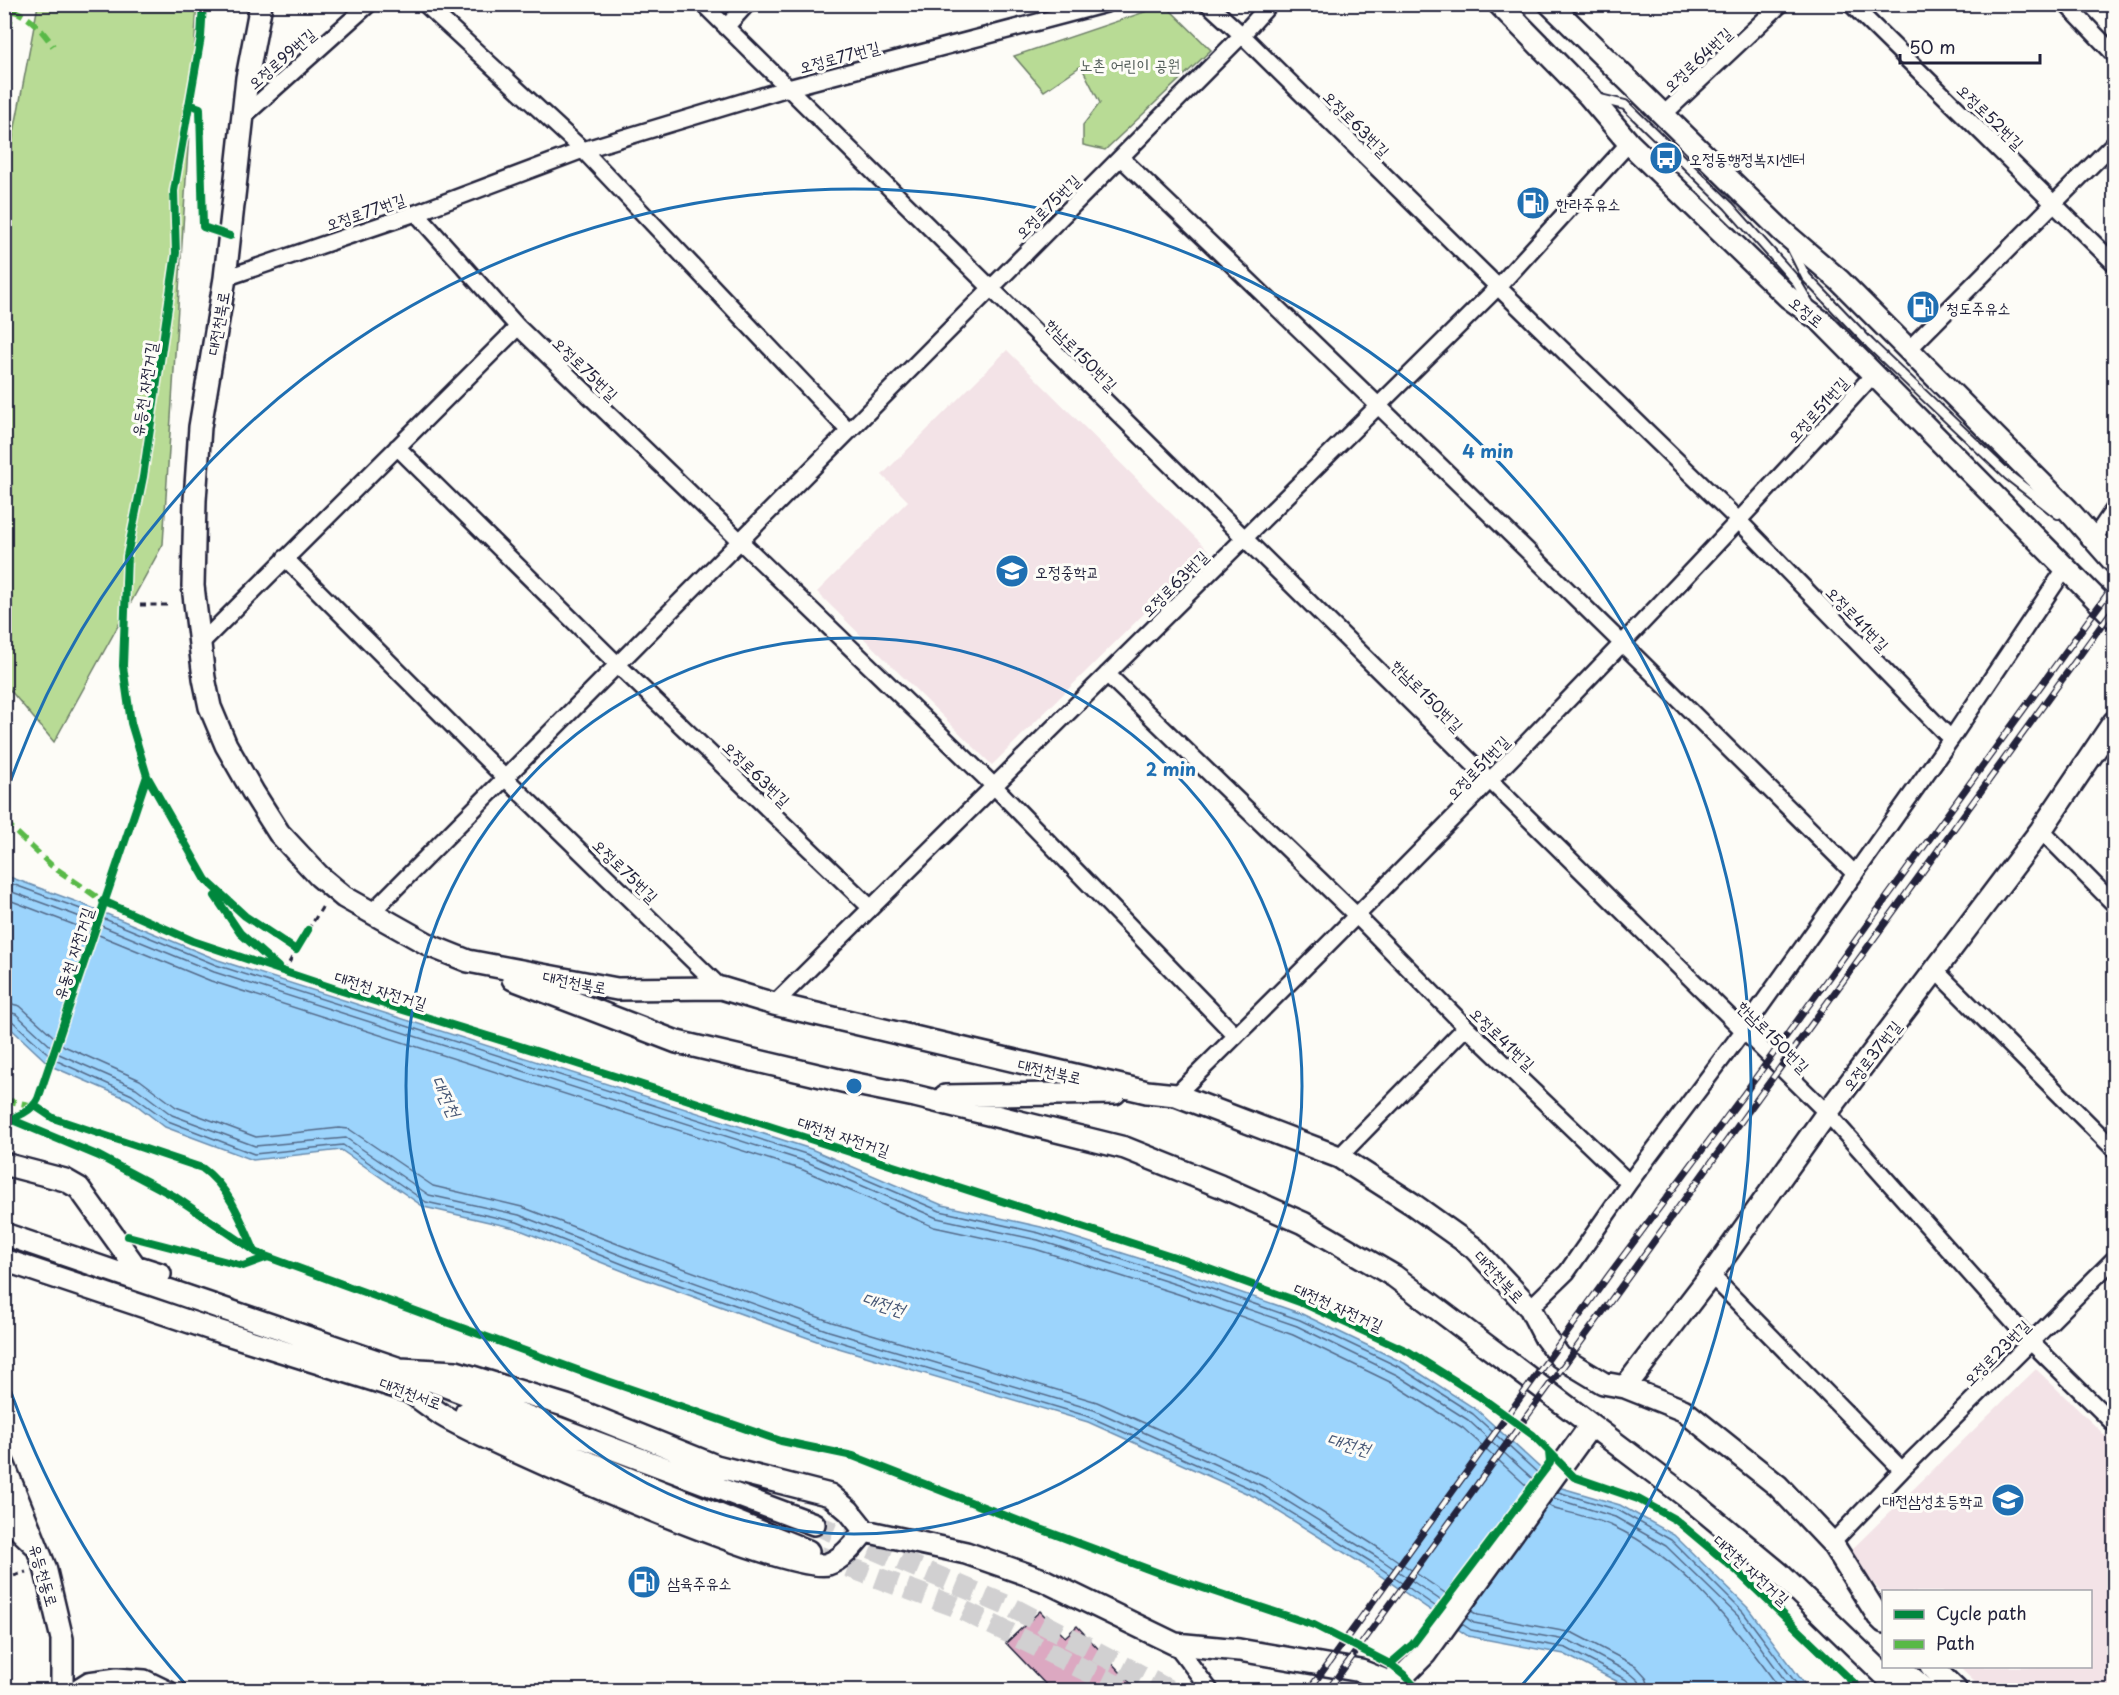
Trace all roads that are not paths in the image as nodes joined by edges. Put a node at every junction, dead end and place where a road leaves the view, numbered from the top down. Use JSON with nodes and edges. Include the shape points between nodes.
{"nodes":[{"id":1,"x":248,"y":4,"type":"edge"},
{"id":2,"x":261,"y":4,"type":"edge"},
{"id":3,"x":369,"y":4,"type":"edge"},
{"id":4,"x":425,"y":4,"type":"edge"},
{"id":5,"x":703,"y":4,"type":"edge"},
{"id":6,"x":747,"y":4,"type":"edge"},
{"id":7,"x":1106,"y":4,"type":"edge"},
{"id":8,"x":1208,"y":4,"type":"edge"},
{"id":9,"x":1270,"y":4,"type":"edge"},
{"id":10,"x":1499,"y":4,"type":"edge"},
{"id":11,"x":1550,"y":4,"type":"edge"},
{"id":12,"x":1781,"y":4,"type":"edge"},
{"id":13,"x":1851,"y":4,"type":"edge"},
{"id":14,"x":2066,"y":4,"type":"edge"},
{"id":15,"x":726,"y":27,"type":"junction"},
{"id":16,"x":1242,"y":35,"type":"junction"},
{"id":17,"x":2115,"y":54,"type":"edge"},
{"id":18,"x":247,"y":78,"type":"junction"},
{"id":19,"x":788,"y":88,"type":"junction"},
{"id":20,"x":1589,"y":96,"type":"junction"},
{"id":21,"x":1663,"y":115,"type":"junction"},
{"id":22,"x":244,"y":116,"type":"junction"},
{"id":23,"x":1629,"y":143,"type":"junction"},
{"id":24,"x":2115,"y":143,"type":"edge"},
{"id":25,"x":584,"y":150,"type":"junction"},
{"id":26,"x":1120,"y":158,"type":"junction"},
{"id":27,"x":2054,"y":204,"type":"junction"},
{"id":28,"x":416,"y":213,"type":"junction"},
{"id":29,"x":1782,"y":231,"type":"junction"},
{"id":30,"x":2115,"y":263,"type":"edge"},
{"id":31,"x":225,"y":278,"type":"junction"},
{"id":32,"x":991,"y":288,"type":"junction"},
{"id":33,"x":1498,"y":288,"type":"junction"},
{"id":34,"x":1822,"y":322,"type":"junction"},
{"id":35,"x":518,"y":327,"type":"junction"},
{"id":36,"x":1908,"y":350,"type":"junction"},
{"id":37,"x":1873,"y":375,"type":"junction"},
{"id":38,"x":1379,"y":405,"type":"junction"},
{"id":39,"x":849,"y":432,"type":"junction"},
{"id":40,"x":397,"y":447,"type":"junction"},
{"id":41,"x":2115,"y":509,"type":"edge"},
{"id":42,"x":1739,"y":521,"type":"junction"},
{"id":43,"x":1244,"y":538,"type":"junction"},
{"id":44,"x":2093,"y":540,"type":"junction"},
{"id":45,"x":739,"y":542,"type":"junction"},
{"id":46,"x":285,"y":558,"type":"junction"},
{"id":47,"x":2115,"y":562,"type":"edge"},
{"id":48,"x":2065,"y":569,"type":"junction"},
{"id":49,"x":2115,"y":617,"type":"edge"},
{"id":50,"x":1622,"y":643,"type":"junction"},
{"id":51,"x":200,"y":644,"type":"junction"},
{"id":52,"x":617,"y":664,"type":"junction"},
{"id":53,"x":1107,"y":674,"type":"junction"},
{"id":54,"x":2115,"y":722,"type":"edge"},
{"id":55,"x":1952,"y":739,"type":"junction"},
{"id":56,"x":505,"y":778,"type":"junction"},
{"id":57,"x":1489,"y":780,"type":"junction"},
{"id":58,"x":994,"y":786,"type":"junction"},
{"id":59,"x":2041,"y":830,"type":"junction"},
{"id":60,"x":1855,"y":874,"type":"junction"},
{"id":61,"x":2115,"y":904,"type":"edge"},
{"id":62,"x":871,"y":908,"type":"junction"},
{"id":63,"x":372,"y":912,"type":"junction"},
{"id":64,"x":1356,"y":915,"type":"junction"},
{"id":65,"x":468,"y":961,"type":"junction"},
{"id":66,"x":1936,"y":971,"type":"junction"},
{"id":67,"x":721,"y":988,"type":"junction"},
{"id":68,"x":774,"y":1004,"type":"junction"},
{"id":69,"x":1466,"y":1027,"type":"junction"},
{"id":70,"x":1743,"y":1031,"type":"junction"},
{"id":71,"x":1236,"y":1036,"type":"junction"},
{"id":72,"x":1147,"y":1092,"type":"junction"},
{"id":73,"x":1176,"y":1095,"type":"junction"},
{"id":74,"x":915,"y":1096,"type":"junction"},
{"id":75,"x":1827,"y":1113,"type":"junction"},
{"id":76,"x":2115,"y":1149,"type":"edge"},
{"id":77,"x":1339,"y":1157,"type":"junction"},
{"id":78,"x":4,"y":1164,"type":"edge"},
{"id":79,"x":1629,"y":1183,"type":"junction"},
{"id":80,"x":4,"y":1234,"type":"edge"},
{"id":81,"x":2115,"y":1259,"type":"edge"},
{"id":82,"x":10,"y":1264,"type":"edge"},
{"id":83,"x":1712,"y":1275,"type":"junction"},
{"id":84,"x":1530,"y":1308,"type":"junction"},
{"id":85,"x":260,"y":1321,"type":"junction"},
{"id":86,"x":2031,"y":1342,"type":"junction"},
{"id":87,"x":403,"y":1379,"type":"junction"},
{"id":88,"x":1625,"y":1387,"type":"junction"},
{"id":89,"x":2115,"y":1424,"type":"edge"},
{"id":90,"x":1591,"y":1425,"type":"junction"},
{"id":91,"x":4,"y":1465,"type":"edge"},
{"id":92,"x":1902,"y":1470,"type":"junction"},
{"id":93,"x":1692,"y":1501,"type":"junction"},
{"id":94,"x":4,"y":1515,"type":"edge"},
{"id":95,"x":814,"y":1524,"type":"tunnel mouth"},
{"id":96,"x":865,"y":1531,"type":"junction"},
{"id":97,"x":1832,"y":1543,"type":"junction"},
{"id":98,"x":38,"y":1548,"type":"junction"},
{"id":99,"x":808,"y":1551,"type":"tunnel mouth"},
{"id":100,"x":1882,"y":1620,"type":"edge"},
{"id":101,"x":1175,"y":1644,"type":"junction"},
{"id":102,"x":1882,"y":1652,"type":"edge"},
{"id":103,"x":1900,"y":1668,"type":"edge"},
{"id":104,"x":1933,"y":1668,"type":"edge"},
{"id":105,"x":1392,"y":1686,"type":"edge"},
{"id":106,"x":62,"y":1690,"type":"edge"},
{"id":107,"x":72,"y":1690,"type":"edge"},
{"id":108,"x":170,"y":1690,"type":"edge"},
{"id":109,"x":1210,"y":1690,"type":"edge"},
{"id":110,"x":1900,"y":1690,"type":"edge"},
{"id":111,"x":1926,"y":1690,"type":"edge"},
{"id":112,"x":1956,"y":1690,"type":"edge"}],
"edges":[{"from":1,"to":18,"type":"main road"},
{"from":2,"to":18,"type":"main road","name":"대전천북로"},
{"from":3,"to":22,"type":"street","name":"오정로99번길"},
{"from":4,"to":25,"type":"street"},
{"from":5,"to":15,"type":"street","name":"한남로150번길"},
{"from":6,"to":15,"type":"street"},
{"from":7,"to":19,"type":"street","name":"오정로77번길"},
{"from":8,"to":16,"type":"street","name":"오정로63번길"},
{"from":9,"to":16,"type":"street","name":"오정로75번길"},
{"from":10,"to":20,"type":"main road","name":"오정로"},
{"from":11,"to":21,"type":"main road"},
{"from":12,"to":21,"type":"street","name":"오정로64번길"},
{"from":13,"to":27,"type":"street","name":"오정로52번길"},
{"from":14,"to":17,"type":"street"},
{"from":15,"to":19,"type":"street","name":"한남로150번길"},
{"from":16,"to":26,"type":"street","name":"오정로75번길"},
{"from":16,"to":33,"type":"street","name":"오정로63번길"},
{"from":18,"to":22,"type":"main road","name":"대전천북로"},
{"from":19,"to":25,"type":"street","name":"오정로77번길"},
{"from":19,"to":32,"type":"street","name":"한남로150번길"},
{"from":20,"to":23,"type":"main road","name":"오정로"},
{"from":20,"to":34,"type":"lane","via":[[1625,105],[1736,214],[1795,280]]},
{"from":21,"to":29,"type":"main road"},
{"from":22,"to":31,"type":"main road","name":"대전천북로"},
{"from":23,"to":33,"type":"street","name":"오정로63번길"},
{"from":23,"to":34,"type":"main road","name":"오정로","via":[[1788,297]]},
{"from":24,"to":27,"type":"street"},
{"from":25,"to":28,"type":"street","name":"오정로77번길"},
{"from":25,"to":39,"type":"street"},
{"from":26,"to":32,"type":"street","name":"오정로75번길"},
{"from":26,"to":38,"type":"street"},
{"from":27,"to":30,"type":"street","name":"오정로52번길"},
{"from":27,"to":36,"type":"street"},
{"from":28,"to":31,"type":"street","name":"오정로77번길"},
{"from":28,"to":35,"type":"street","name":"오정로75번길"},
{"from":29,"to":36,"type":"main road","via":[[1839,280]]},
{"from":29,"to":44,"type":"lane","via":[[1806,277],[1870,344],[2008,475]]},
{"from":31,"to":51,"type":"main road","name":"대전천북로","via":[[198,450],[193,586]]},
{"from":32,"to":39,"type":"street","name":"오정로75번길"},
{"from":32,"to":43,"type":"street","name":"한남로150번길"},
{"from":33,"to":38,"type":"street","name":"오정로63번길"},
{"from":33,"to":42,"type":"street"},
{"from":34,"to":37,"type":"main road","name":"오정로"},
{"from":35,"to":40,"type":"street"},
{"from":35,"to":45,"type":"street","name":"오정로75번길"},
{"from":36,"to":44,"type":"main road","via":[[2068,510]]},
{"from":37,"to":42,"type":"street","name":"오정로51번길"},
{"from":37,"to":48,"type":"main road","name":"오정로"},
{"from":38,"to":43,"type":"street","name":"오정로63번길"},
{"from":38,"to":50,"type":"street"},
{"from":39,"to":45,"type":"street","name":"오정로75번길"},
{"from":40,"to":46,"type":"street"},
{"from":40,"to":52,"type":"street"},
{"from":41,"to":44,"type":"street"},
{"from":42,"to":50,"type":"street","name":"오정로51번길"},
{"from":42,"to":55,"type":"street","name":"오정로41번길"},
{"from":43,"to":53,"type":"street","name":"오정로63번길"},
{"from":43,"to":57,"type":"street","name":"한남로150번길"},
{"from":44,"to":47,"type":"main road"},
{"from":45,"to":52,"type":"street","name":"오정로75번길"},
{"from":45,"to":58,"type":"street"},
{"from":46,"to":51,"type":"street"},
{"from":46,"to":56,"type":"street","name":"오정로75번길"},
{"from":48,"to":49,"type":"main road","name":"오정로"},
{"from":48,"to":55,"type":"street"},
{"from":50,"to":57,"type":"street","name":"오정로51번길"},
{"from":50,"to":60,"type":"street"},
{"from":51,"to":63,"type":"main road","name":"대전천북로","via":[[210,707],[226,745],[279,833],[334,889]]},
{"from":52,"to":56,"type":"street","name":"오정로75번길"},
{"from":52,"to":62,"type":"street","name":"오정로63번길"},
{"from":53,"to":58,"type":"street","name":"오정로63번길"},
{"from":53,"to":64,"type":"street"},
{"from":54,"to":59,"type":"main road","name":"오정로37번길"},
{"from":55,"to":60,"type":"street"},
{"from":56,"to":63,"type":"street","name":"오정로75번길"},
{"from":56,"to":67,"type":"street","name":"오정로75번길"},
{"from":57,"to":64,"type":"street","name":"오정로51번길"},
{"from":57,"to":70,"type":"street","name":"한남로150번길"},
{"from":58,"to":62,"type":"street","name":"오정로63번길"},
{"from":58,"to":71,"type":"street"},
{"from":59,"to":61,"type":"street"},
{"from":59,"to":66,"type":"main road","name":"오정로37번길"},
{"from":60,"to":70,"type":"street"},
{"from":62,"to":68,"type":"street","name":"오정로63번길"},
{"from":63,"to":65,"type":"main road","name":"대전천북로","via":[[433,947]]},
{"from":64,"to":69,"type":"street","name":"오정로41번길"},
{"from":64,"to":71,"type":"street","name":"오정로51번길"},
{"from":65,"to":67,"type":"main road","name":"대전천북로","via":[[617,989]]},
{"from":65,"to":74,"type":"main road","via":[[677,1042]]},
{"from":66,"to":75,"type":"main road","name":"오정로37번길"},
{"from":66,"to":76,"type":"street"},
{"from":67,"to":68,"type":"main road","name":"대전천북로"},
{"from":68,"to":72,"type":"main road","name":"대전천북로"},
{"from":69,"to":77,"type":"street"},
{"from":69,"to":79,"type":"street","name":"오정로41번길"},
{"from":70,"to":75,"type":"street","name":"한남로150번길"},
{"from":70,"to":79,"type":"street"},
{"from":71,"to":73,"type":"street","name":"오정로51번길"},
{"from":72,"to":73,"type":"main road","name":"대전천북로"},
{"from":72,"to":74,"type":"main road"},
{"from":73,"to":77,"type":"main road","name":"대전천북로"},
{"from":74,"to":90,"type":"main road","via":[[1125,1148],[1303,1223],[1394,1276]]},
{"from":75,"to":83,"type":"main road","name":"오정로37번길"},
{"from":75,"to":86,"type":"street","name":"한남로150번길"},
{"from":77,"to":84,"type":"main road","name":"대전천북로","via":[[1474,1248]]},
{"from":78,"to":85,"type":"main road","via":[[65,1180],[79,1188],[135,1266],[220,1294]]},
{"from":79,"to":84,"type":"street","via":[[1567,1272]]},
{"from":80,"to":85,"type":"main road"},
{"from":81,"to":86,"type":"street","name":"오정로23번길"},
{"from":82,"to":87,"type":"main road","name":"대전천서로","via":[[208,1328]]},
{"from":83,"to":88,"type":"main road","name":"오정로37번길"},
{"from":83,"to":92,"type":"street"},
{"from":84,"to":88,"type":"main road","name":"대전천북로","via":[[1560,1357],[1603,1383]]},
{"from":85,"to":87,"type":"main road"},
{"from":86,"to":89,"type":"street","name":"한남로150번길"},
{"from":86,"to":92,"type":"street","name":"오정로23번길"},
{"from":87,"to":95,"type":"main road"},
{"from":87,"to":96,"type":"main road","via":[[456,1372],[567,1406],[716,1466],[830,1495]]},
{"from":87,"to":96,"type":"main road","via":[[443,1416],[532,1460],[734,1542],[804,1563],[827,1565],[849,1550]]},
{"from":87,"to":99,"type":"main road","name":"대전천서로"},
{"from":88,"to":97,"type":"main road","name":"대전천북로","via":[[1683,1410],[1778,1486]]},
{"from":90,"to":93,"type":"main road"},
{"from":90,"to":105,"type":"main road","via":[[1425,1654]]},
{"from":91,"to":98,"type":"main road","name":"유등천동로"},
{"from":92,"to":97,"type":"street","name":"오정로23번길"},
{"from":93,"to":102,"type":"main road","via":[[1774,1554]]},
{"from":93,"to":110,"type":"main road","via":[[1779,1573]]},
{"from":94,"to":98,"type":"main road"},
{"from":96,"to":101,"type":"main road","via":[[966,1553],[1043,1580]]},
{"from":97,"to":100,"type":"main road","name":"대전천북로"},
{"from":98,"to":106,"type":"main road","name":"유등천동로","via":[[62,1639]]},
{"from":101,"to":105,"type":"main road","via":[[1239,1650],[1361,1671]]},
{"from":101,"to":109,"type":"street"},
{"from":103,"to":111,"type":"main road"},
{"from":104,"to":112,"type":"main road"},
{"from":107,"to":108,"type":"street","via":[[88,1680],[117,1676],[145,1678]]}]}
